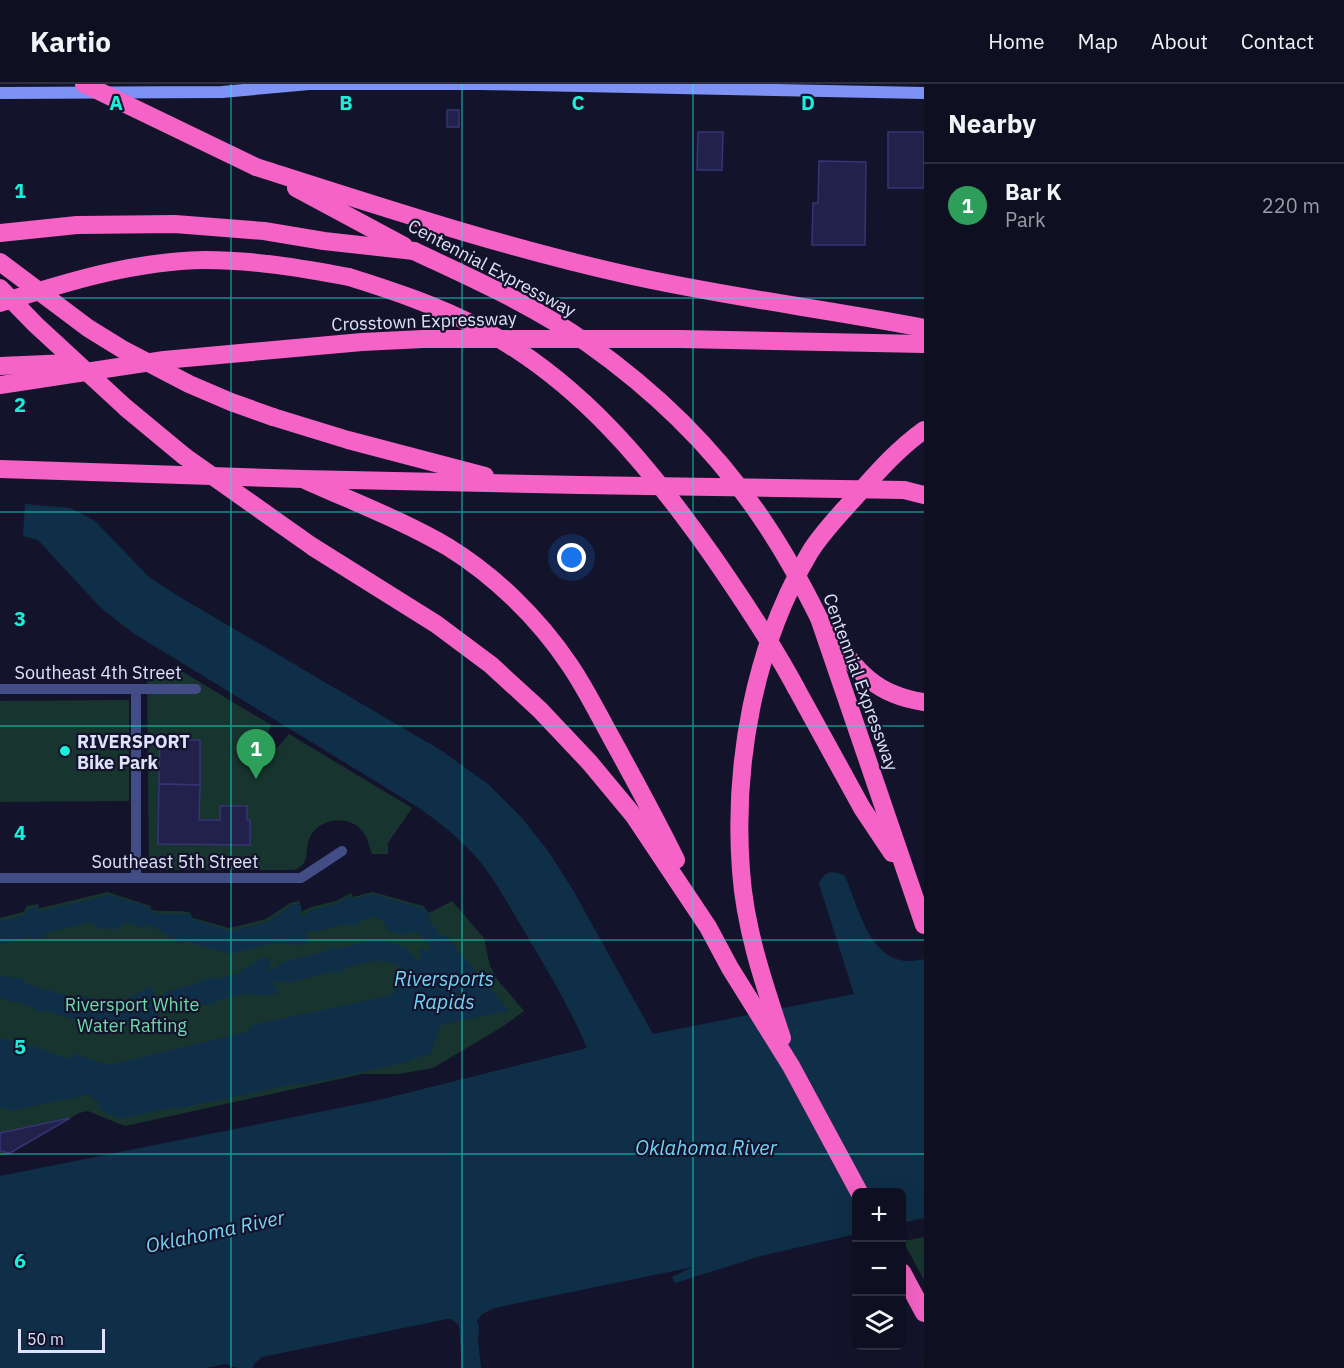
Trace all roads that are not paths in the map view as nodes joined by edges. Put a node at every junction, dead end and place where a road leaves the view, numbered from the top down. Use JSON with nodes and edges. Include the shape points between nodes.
{"nodes":[{"id":1,"x":84,"y":84,"type":"edge"},
{"id":2,"x":308,"y":84,"type":"edge"},
{"id":3,"x":0,"y":93,"type":"edge"},
{"id":4,"x":924,"y":93,"type":"edge"},
{"id":5,"x":256,"y":167,"type":"junction"},
{"id":6,"x":0,"y":233,"type":"edge"},
{"id":7,"x":414,"y":251,"type":"junction"},
{"id":8,"x":0,"y":262,"type":"edge"},
{"id":9,"x":0,"y":288,"type":"edge"},
{"id":10,"x":0,"y":303,"type":"edge"},
{"id":11,"x":924,"y":328,"type":"edge"},
{"id":12,"x":924,"y":344,"type":"edge"},
{"id":13,"x":164,"y":360,"type":"junction"},
{"id":14,"x":0,"y":366,"type":"edge"},
{"id":15,"x":0,"y":385,"type":"edge"},
{"id":16,"x":924,"y":430,"type":"edge"},
{"id":17,"x":0,"y":469,"type":"edge"},
{"id":18,"x":303,"y":479,"type":"junction"},
{"id":19,"x":513,"y":483,"type":"junction"},
{"id":20,"x":904,"y":490,"type":"junction"},
{"id":21,"x":924,"y":490,"type":"edge"},
{"id":22,"x":924,"y":495,"type":"edge"},
{"id":23,"x":819,"y":618,"type":"junction"},
{"id":24,"x":136,"y":688,"type":"junction"},
{"id":25,"x":0,"y":689,"type":"edge"},
{"id":26,"x":196,"y":689,"type":"dead end"},
{"id":27,"x":924,"y":702,"type":"edge"},
{"id":28,"x":342,"y":851,"type":"dead end"},
{"id":29,"x":906,"y":875,"type":"junction"},
{"id":30,"x":0,"y":878,"type":"edge"},
{"id":31,"x":136,"y":878,"type":"junction"},
{"id":32,"x":923,"y":923,"type":"edge"},
{"id":33,"x":708,"y":927,"type":"junction"},
{"id":34,"x":791,"y":1066,"type":"junction"},
{"id":35,"x":857,"y":1188,"type":"edge"},
{"id":36,"x":906,"y":1279,"type":"edge"},
{"id":37,"x":924,"y":1313,"type":"edge"}],
"edges":[{"from":1,"to":5,"type":"highway","name":"Centennial Expressway","bridge":true},
{"from":2,"to":3,"type":"main road","via":[[222,92]]},
{"from":2,"to":4,"type":"main road"},
{"from":5,"to":7,"type":"highway","name":"Centennial Expressway"},
{"from":5,"to":11,"type":"highway","via":[[493,242],[627,275]]},
{"from":6,"to":7,"type":"highway","via":[[77,225],[175,224],[264,231]]},
{"from":7,"to":23,"type":"highway","name":"Centennial Expressway","bridge":true,"via":[[516,300],[586,342],[654,396],[712,453],[762,518]]},
{"from":8,"to":19,"type":"highway","bridge":true,"via":[[88,328],[189,384],[273,417],[348,440]]},
{"from":9,"to":33,"type":"highway","bridge":true,"via":[[126,408],[231,491],[436,624],[540,710],[634,816]]},
{"from":10,"to":29,"type":"highway","bridge":true,"via":[[118,270],[203,260],[277,264],[349,277],[431,305],[481,328],[581,398],[673,501],[782,662],[862,808]]},
{"from":12,"to":13,"type":"highway","name":"Crosstown Expressway","via":[[423,339]]},
{"from":13,"to":14,"type":"highway"},
{"from":13,"to":15,"type":"highway","name":"Crosstown Expressway"},
{"from":16,"to":34,"type":"highway","via":[[886,463],[810,553],[770,640],[745,739],[739,812],[741,873],[757,962]]},
{"from":17,"to":18,"type":"highway"},
{"from":18,"to":19,"type":"highway"},
{"from":18,"to":33,"type":"highway","via":[[449,548],[504,590],[540,627],[578,679],[646,800]]},
{"from":19,"to":20,"type":"highway","bridge":true},
{"from":20,"to":21,"type":"highway"},
{"from":20,"to":22,"type":"highway"},
{"from":23,"to":27,"type":"highway","via":[[874,684],[895,695]]},
{"from":23,"to":29,"type":"highway","name":"Centennial Expressway"},
{"from":24,"to":25,"type":"street","name":"Southeast 4th Street"},
{"from":24,"to":26,"type":"street","name":"Southeast 4th Street"},
{"from":24,"to":31,"type":"street"},
{"from":28,"to":31,"type":"street","name":"Southeast 5th Street","via":[[301,878]]},
{"from":29,"to":32,"type":"highway","name":"Centennial Expressway"},
{"from":30,"to":31,"type":"street","name":"Southeast 5th Street"},
{"from":33,"to":34,"type":"highway"},
{"from":34,"to":35,"type":"highway"},
{"from":36,"to":37,"type":"highway"}]}
